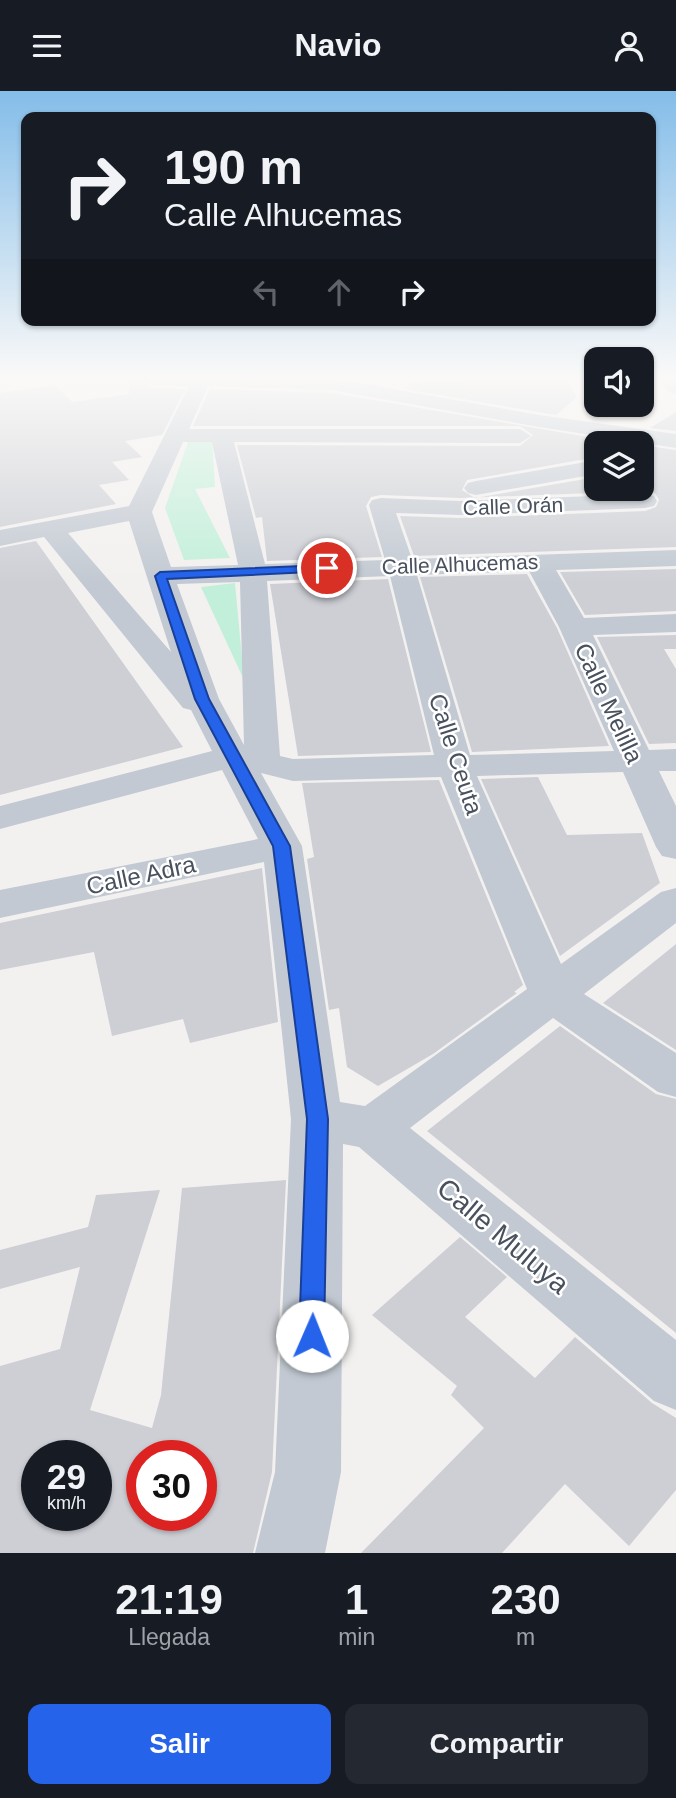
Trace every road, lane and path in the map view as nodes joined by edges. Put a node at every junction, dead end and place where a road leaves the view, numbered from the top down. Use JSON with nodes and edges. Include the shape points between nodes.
{"nodes":[{"id":1,"x":169,"y":447,"type":"edge"},
{"id":2,"x":224,"y":447,"type":"edge"},
{"id":3,"x":638,"y":447,"type":"edge"},
{"id":4,"x":660,"y":453,"type":"edge"},
{"id":5,"x":584,"y":469,"type":"edge"},
{"id":6,"x":561,"y":473,"type":"junction"},
{"id":7,"x":584,"y":481,"type":"edge"},
{"id":8,"x":643,"y":501,"type":"edge"},
{"id":9,"x":381,"y":505,"type":"junction"},
{"id":10,"x":139,"y":512,"type":"junction"},
{"id":11,"x":50,"y":528,"type":"junction"},
{"id":12,"x":0,"y":538,"type":"edge"},
{"id":13,"x":676,"y":558,"type":"edge"},
{"id":14,"x":538,"y":562,"type":"junction"},
{"id":15,"x":401,"y":566,"type":"junction"},
{"id":16,"x":253,"y":571,"type":"junction"},
{"id":17,"x":160,"y":576,"type":"junction"},
{"id":18,"x":676,"y":623,"type":"edge"},
{"id":19,"x":574,"y":627,"type":"junction"},
{"id":20,"x":238,"y":749,"type":"junction"},
{"id":21,"x":676,"y":760,"type":"edge"},
{"id":22,"x":636,"y":761,"type":"junction"},
{"id":23,"x":455,"y":766,"type":"junction"},
{"id":24,"x":0,"y":818,"type":"edge"},
{"id":25,"x":282,"y":846,"type":"junction"},
{"id":26,"x":676,"y":846,"type":"edge"},
{"id":27,"x":676,"y":902,"type":"edge"},
{"id":28,"x":0,"y":904,"type":"edge"},
{"id":29,"x":552,"y":995,"type":"junction"},
{"id":30,"x":676,"y":1079,"type":"edge"},
{"id":31,"x":317,"y":1119,"type":"junction"},
{"id":32,"x":373,"y":1128,"type":"junction"},
{"id":33,"x":676,"y":1379,"type":"edge"},
{"id":34,"x":290,"y":1553,"type":"edge"}],
"edges":[{"from":1,"to":10,"type":"street"},
{"from":2,"to":16,"type":"street"},
{"from":3,"to":4,"type":"street"},
{"from":5,"to":6,"type":"street"},
{"from":6,"to":7,"type":"street"},
{"from":6,"to":9,"type":"street"},
{"from":8,"to":9,"type":"street","name":"Calle Orán","via":[[655,505]]},
{"from":9,"to":15,"type":"street","name":"Calle Ceuta"},
{"from":10,"to":11,"type":"street"},
{"from":10,"to":17,"type":"street"},
{"from":11,"to":12,"type":"street"},
{"from":11,"to":20,"type":"street"},
{"from":13,"to":14,"type":"street","name":"Calle Alhucemas"},
{"from":14,"to":15,"type":"street","name":"Calle Alhucemas"},
{"from":14,"to":19,"type":"street","name":"Calle Melilla"},
{"from":15,"to":16,"type":"street","name":"Calle Alhucemas"},
{"from":15,"to":23,"type":"street","name":"Calle Ceuta"},
{"from":16,"to":17,"type":"street","name":"Calle Alhucemas"},
{"from":16,"to":20,"type":"street"},
{"from":17,"to":20,"type":"street","via":[[202,699]]},
{"from":18,"to":19,"type":"street"},
{"from":19,"to":22,"type":"street","name":"Calle Melilla"},
{"from":20,"to":23,"type":"street","via":[[293,770]]},
{"from":20,"to":24,"type":"street"},
{"from":20,"to":25,"type":"street"},
{"from":21,"to":22,"type":"street"},
{"from":22,"to":23,"type":"street"},
{"from":22,"to":26,"type":"street","name":"Calle Melilla"},
{"from":23,"to":29,"type":"street","name":"Calle Ceuta"},
{"from":25,"to":28,"type":"street","name":"Calle Adra"},
{"from":25,"to":31,"type":"street"},
{"from":27,"to":29,"type":"street"},
{"from":29,"to":30,"type":"street"},
{"from":29,"to":32,"type":"street"},
{"from":31,"to":32,"type":"street"},
{"from":31,"to":34,"type":"street","via":[[308,1472]]},
{"from":32,"to":33,"type":"street","name":"Calle Muluya"}]}
